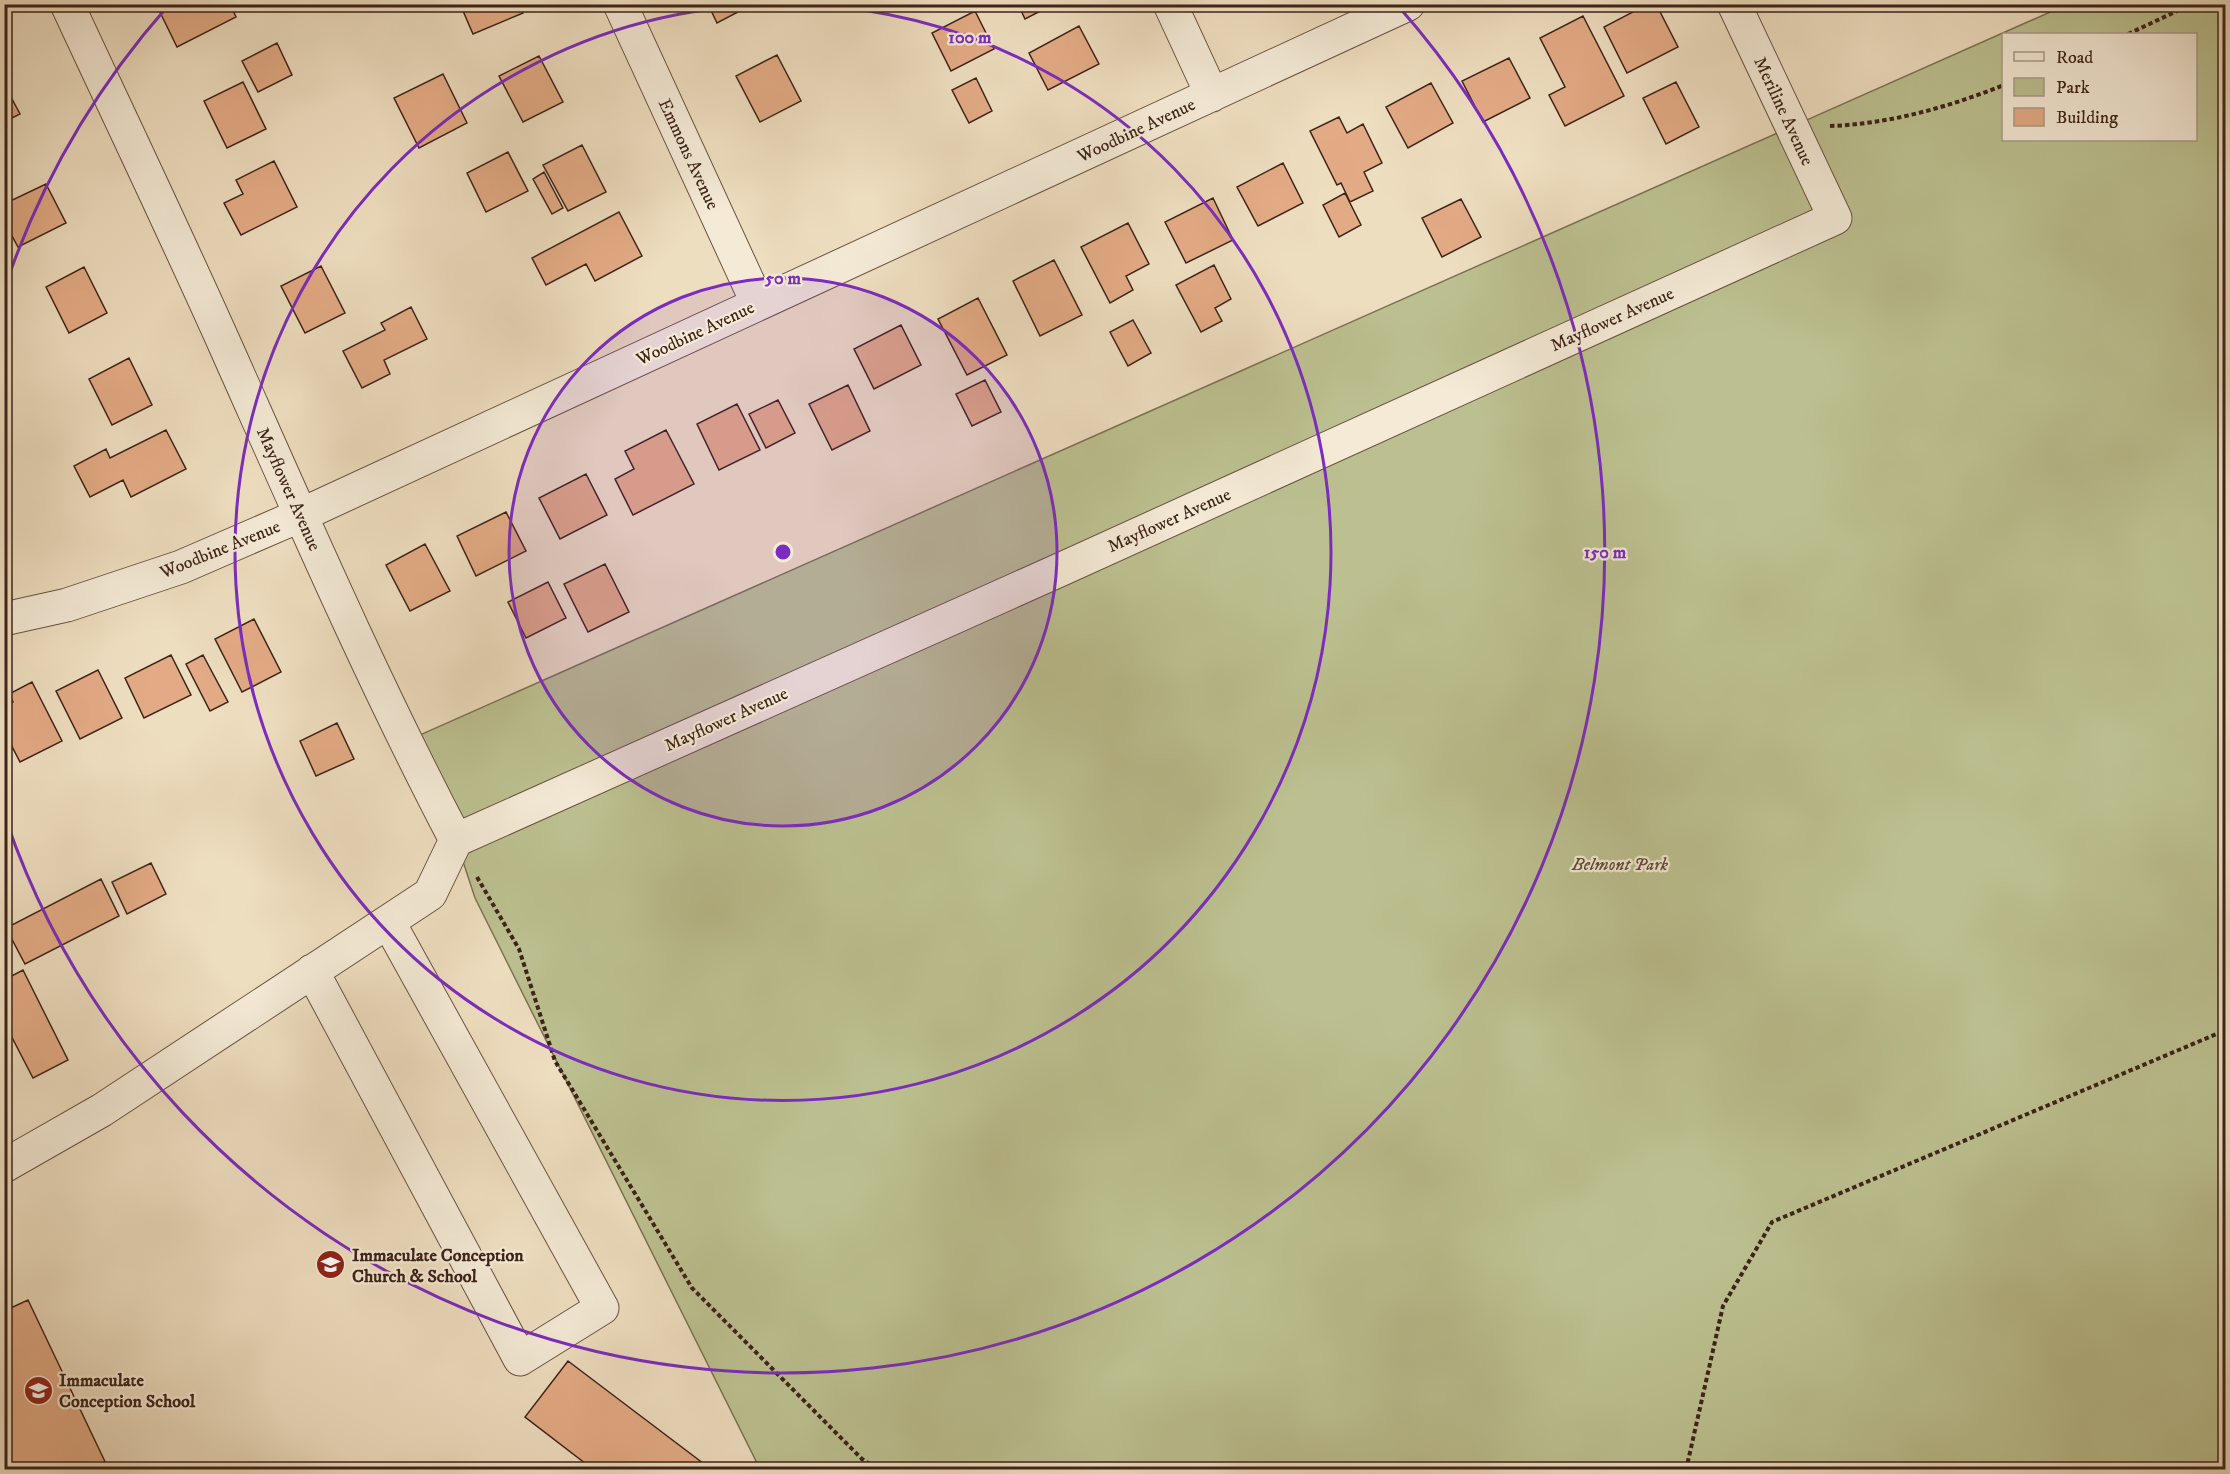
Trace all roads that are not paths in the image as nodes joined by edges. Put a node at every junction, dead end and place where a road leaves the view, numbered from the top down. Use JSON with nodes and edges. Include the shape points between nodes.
{"nodes":[{"id":1,"x":67,"y":4,"type":"edge"},
{"id":2,"x":620,"y":4,"type":"edge"},
{"id":3,"x":1170,"y":4,"type":"edge"},
{"id":4,"x":1407,"y":4,"type":"edge"},
{"id":5,"x":1734,"y":4,"type":"edge"},
{"id":6,"x":1212,"y":95,"type":"junction"},
{"id":7,"x":1835,"y":218,"type":"joint"},
{"id":8,"x":758,"y":304,"type":"junction"},
{"id":9,"x":301,"y":515,"type":"junction"},
{"id":10,"x":4,"y":620,"type":"edge"},
{"id":11,"x":456,"y":840,"type":"junction"},
{"id":12,"x":389,"y":923,"type":"junction"},
{"id":13,"x":312,"y":971,"type":"junction"},
{"id":14,"x":4,"y":1166,"type":"edge"}],
"edges":[{"from":1,"to":9,"type":"street","name":"Mayflower Avenue"},
{"from":2,"to":8,"type":"street","name":"Emmons Avenue"},
{"from":3,"to":6,"type":"street"},
{"from":4,"to":6,"type":"street","name":"Woodbine Avenue"},
{"from":5,"to":7,"type":"street","name":"Meriline Avenue"},
{"from":6,"to":8,"type":"street","name":"Woodbine Avenue"},
{"from":7,"to":11,"type":"street","name":"Mayflower Avenue"},
{"from":8,"to":9,"type":"street","name":"Woodbine Avenue"},
{"from":9,"to":10,"type":"street","name":"Woodbine Avenue","via":[[181,567],[68,605]]},
{"from":9,"to":11,"type":"street","name":"Mayflower Avenue","via":[[390,711]]},
{"from":11,"to":12,"type":"street","via":[[430,894]]},
{"from":12,"to":13,"type":"street"},
{"from":12,"to":13,"type":"street","via":[[602,1308],[520,1359]]},
{"from":13,"to":14,"type":"street","via":[[102,1110]]}]}
